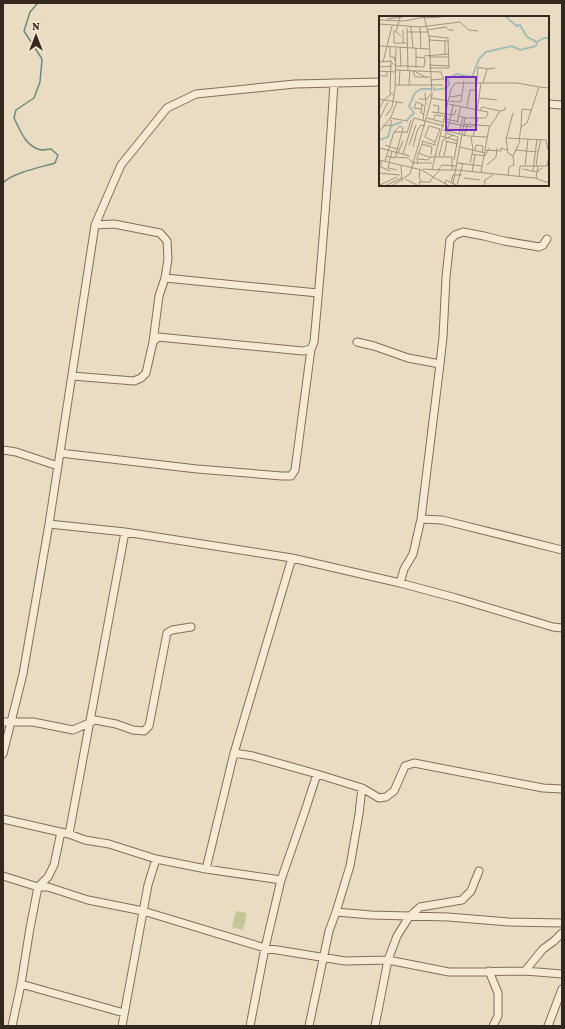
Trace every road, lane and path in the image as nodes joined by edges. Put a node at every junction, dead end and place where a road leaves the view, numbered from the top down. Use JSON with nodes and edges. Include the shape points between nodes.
{"nodes":[{"id":1,"x":334,"y":82,"type":"junction"},
{"id":2,"x":379,"y":82,"type":"edge"},
{"id":3,"x":549,"y":104,"type":"edge"},
{"id":4,"x":562,"y":105,"type":"edge"},
{"id":5,"x":96,"y":225,"type":"junction"},
{"id":6,"x":547,"y":239,"type":"dead end"},
{"id":7,"x":165,"y":278,"type":"junction"},
{"id":8,"x":318,"y":293,"type":"junction"},
{"id":9,"x":153,"y":342,"type":"junction"},
{"id":10,"x":357,"y":342,"type":"dead end"},
{"id":11,"x":311,"y":349,"type":"junction"},
{"id":12,"x":440,"y":364,"type":"junction"},
{"id":13,"x":72,"y":376,"type":"junction"},
{"id":14,"x":3,"y":450,"type":"edge"},
{"id":15,"x":60,"y":453,"type":"junction"},
{"id":16,"x":58,"y":466,"type":"junction"},
{"id":17,"x":421,"y":519,"type":"junction"},
{"id":18,"x":49,"y":524,"type":"junction"},
{"id":19,"x":125,"y":532,"type":"junction"},
{"id":20,"x":562,"y":550,"type":"edge"},
{"id":21,"x":292,"y":558,"type":"junction"},
{"id":22,"x":400,"y":583,"type":"junction"},
{"id":23,"x":191,"y":627,"type":"dead end"},
{"id":24,"x":562,"y":628,"type":"edge"},
{"id":25,"x":3,"y":722,"type":"edge"},
{"id":26,"x":11,"y":722,"type":"junction"},
{"id":27,"x":89,"y":723,"type":"junction"},
{"id":28,"x":234,"y":753,"type":"junction"},
{"id":29,"x":3,"y":754,"type":"edge"},
{"id":30,"x":316,"y":774,"type":"junction"},
{"id":31,"x":362,"y":788,"type":"junction"},
{"id":32,"x":562,"y":788,"type":"edge"},
{"id":33,"x":3,"y":819,"type":"edge"},
{"id":34,"x":61,"y":832,"type":"junction"},
{"id":35,"x":69,"y":834,"type":"junction"},
{"id":36,"x":156,"y":859,"type":"junction"},
{"id":37,"x":206,"y":869,"type":"junction"},
{"id":38,"x":479,"y":871,"type":"dead end"},
{"id":39,"x":3,"y":876,"type":"edge"},
{"id":40,"x":281,"y":880,"type":"junction"},
{"id":41,"x":38,"y":887,"type":"junction"},
{"id":42,"x":143,"y":911,"type":"junction"},
{"id":43,"x":336,"y":912,"type":"junction"},
{"id":44,"x":409,"y":917,"type":"junction"},
{"id":45,"x":562,"y":922,"type":"edge"},
{"id":46,"x":562,"y":933,"type":"edge"},
{"id":47,"x":265,"y":948,"type":"junction"},
{"id":48,"x":324,"y":957,"type":"junction"},
{"id":49,"x":388,"y":960,"type":"junction"},
{"id":50,"x":489,"y":971,"type":"junction"},
{"id":51,"x":525,"y":972,"type":"junction"},
{"id":52,"x":562,"y":974,"type":"edge"},
{"id":53,"x":21,"y":984,"type":"junction"},
{"id":54,"x":562,"y":989,"type":"edge"},
{"id":55,"x":124,"y":1013,"type":"junction"},
{"id":56,"x":12,"y":1026,"type":"edge"},
{"id":57,"x":122,"y":1026,"type":"edge"},
{"id":58,"x":250,"y":1026,"type":"edge"},
{"id":59,"x":309,"y":1026,"type":"edge"},
{"id":60,"x":375,"y":1026,"type":"edge"},
{"id":61,"x":493,"y":1026,"type":"edge"},
{"id":62,"x":548,"y":1026,"type":"edge"}],
"edges":[{"from":1,"to":2,"type":"street"},
{"from":1,"to":5,"type":"street","via":[[196,94],[167,108],[121,165]]},
{"from":1,"to":8,"type":"street"},
{"from":3,"to":4,"type":"street"},
{"from":5,"to":7,"type":"street","via":[[114,224],[160,233],[167,241]]},
{"from":5,"to":13,"type":"street"},
{"from":6,"to":12,"type":"street","via":[[539,247],[463,232],[450,240]]},
{"from":7,"to":8,"type":"street"},
{"from":7,"to":9,"type":"street","via":[[159,296]]},
{"from":8,"to":11,"type":"street","via":[[314,342]]},
{"from":9,"to":11,"type":"street","via":[[158,337],[303,352]]},
{"from":9,"to":13,"type":"street","via":[[146,373],[137,380]]},
{"from":10,"to":12,"type":"street","via":[[408,358]]},
{"from":11,"to":15,"type":"street","via":[[295,470],[290,476],[197,469]]},
{"from":12,"to":17,"type":"street"},
{"from":13,"to":15,"type":"street"},
{"from":14,"to":16,"type":"street"},
{"from":15,"to":16,"type":"street"},
{"from":16,"to":18,"type":"street"},
{"from":17,"to":20,"type":"street","via":[[442,520]]},
{"from":17,"to":22,"type":"street","via":[[413,554],[404,569]]},
{"from":18,"to":19,"type":"street"},
{"from":18,"to":26,"type":"street","via":[[23,674]]},
{"from":19,"to":21,"type":"street"},
{"from":19,"to":27,"type":"street"},
{"from":21,"to":22,"type":"street"},
{"from":21,"to":28,"type":"street"},
{"from":22,"to":24,"type":"street"},
{"from":23,"to":27,"type":"street","via":[[167,633],[149,726],[144,731],[95,720]]},
{"from":25,"to":26,"type":"street"},
{"from":26,"to":27,"type":"street","via":[[33,722],[73,730]]},
{"from":26,"to":29,"type":"street"},
{"from":27,"to":35,"type":"street"},
{"from":28,"to":30,"type":"street"},
{"from":28,"to":37,"type":"street"},
{"from":30,"to":31,"type":"street"},
{"from":30,"to":40,"type":"street","via":[[306,811]]},
{"from":31,"to":32,"type":"street","via":[[379,798],[386,797],[394,790],[405,766],[414,763],[543,788]]},
{"from":31,"to":43,"type":"street","via":[[350,866]]},
{"from":33,"to":34,"type":"street"},
{"from":34,"to":35,"type":"street"},
{"from":34,"to":41,"type":"street","via":[[54,865]]},
{"from":35,"to":36,"type":"street"},
{"from":36,"to":37,"type":"street"},
{"from":36,"to":42,"type":"street"},
{"from":37,"to":40,"type":"street"},
{"from":38,"to":44,"type":"street","via":[[471,891],[462,900],[420,907]]},
{"from":39,"to":41,"type":"street"},
{"from":40,"to":47,"type":"street"},
{"from":41,"to":42,"type":"street","via":[[48,887],[88,900]]},
{"from":41,"to":53,"type":"street"},
{"from":42,"to":47,"type":"street"},
{"from":42,"to":55,"type":"street"},
{"from":43,"to":44,"type":"street"},
{"from":43,"to":48,"type":"street"},
{"from":44,"to":45,"type":"street"},
{"from":44,"to":49,"type":"street","via":[[397,936]]},
{"from":46,"to":51,"type":"street","via":[[543,949]]},
{"from":47,"to":48,"type":"street"},
{"from":47,"to":58,"type":"street"},
{"from":48,"to":49,"type":"street","via":[[345,961]]},
{"from":48,"to":59,"type":"street"},
{"from":49,"to":50,"type":"street","via":[[449,972]]},
{"from":49,"to":60,"type":"street"},
{"from":50,"to":51,"type":"street"},
{"from":50,"to":61,"type":"street","via":[[498,993],[498,1016]]},
{"from":51,"to":52,"type":"street"},
{"from":53,"to":55,"type":"street"},
{"from":53,"to":56,"type":"street"},
{"from":54,"to":62,"type":"street"},
{"from":55,"to":57,"type":"street"}]}
